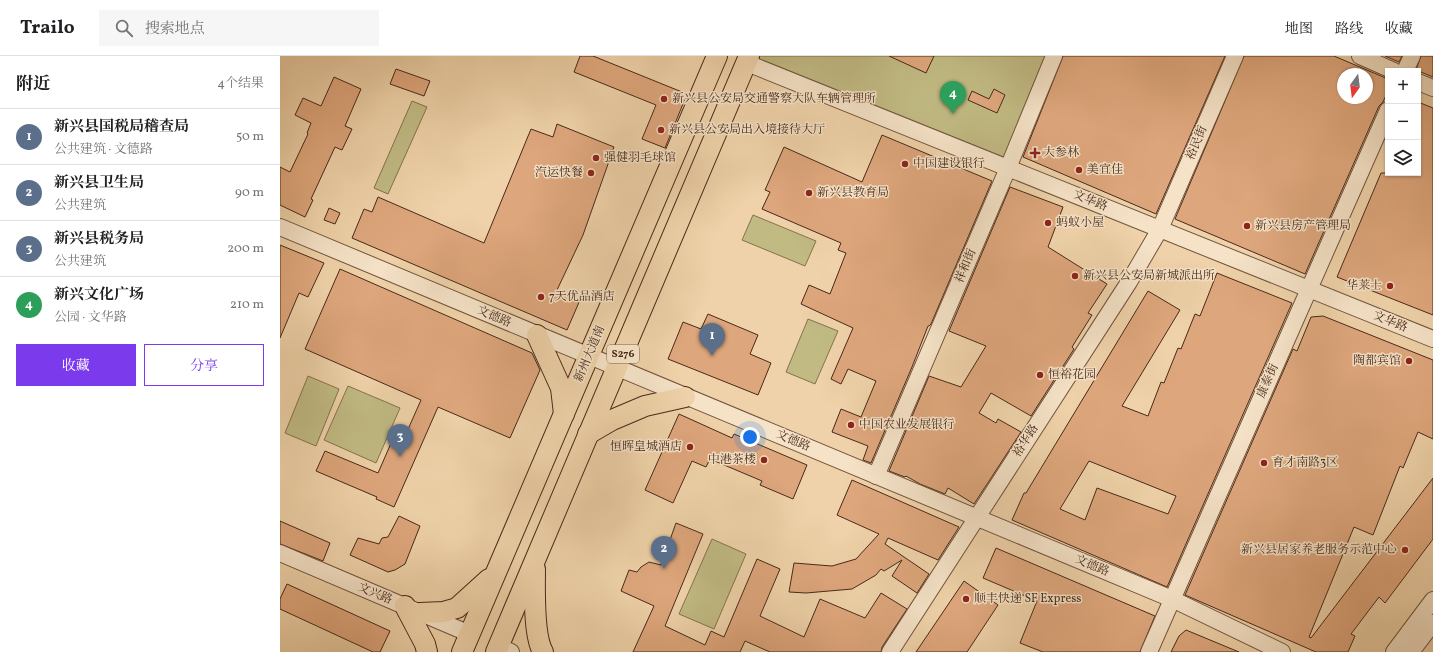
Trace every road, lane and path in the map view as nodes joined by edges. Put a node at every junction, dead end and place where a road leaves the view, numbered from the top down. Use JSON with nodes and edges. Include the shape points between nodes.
{"nodes":[{"id":1,"x":717,"y":56,"type":"edge"},
{"id":2,"x":1054,"y":56,"type":"edge"},
{"id":3,"x":1235,"y":56,"type":"edge"},
{"id":4,"x":1360,"y":56,"type":"edge"},
{"id":5,"x":1412,"y":56,"type":"edge"},
{"id":6,"x":748,"y":59,"type":"edge"},
{"id":7,"x":1387,"y":68,"type":"edge"},
{"id":8,"x":1406,"y":68,"type":"edge"},
{"id":9,"x":1421,"y":83,"type":"edge"},
{"id":10,"x":1433,"y":88,"type":"edge"},
{"id":11,"x":1385,"y":117,"type":"edge"},
{"id":12,"x":1008,"y":168,"type":"junction"},
{"id":13,"x":280,"y":227,"type":"edge"},
{"id":14,"x":1160,"y":229,"type":"junction"},
{"id":15,"x":1309,"y":289,"type":"junction"},
{"id":16,"x":537,"y":335,"type":"junction"},
{"id":17,"x":1433,"y":339,"type":"edge"},
{"id":18,"x":589,"y":356,"type":"junction"},
{"id":19,"x":617,"y":368,"type":"junction"},
{"id":20,"x":685,"y":397,"type":"junction"},
{"id":21,"x":564,"y":415,"type":"junction"},
{"id":22,"x":588,"y":434,"type":"junction"},
{"id":23,"x":876,"y":476,"type":"junction"},
{"id":24,"x":977,"y":518,"type":"junction"},
{"id":25,"x":280,"y":553,"type":"edge"},
{"id":26,"x":534,"y":561,"type":"junction"},
{"id":27,"x":496,"y":572,"type":"junction"},
{"id":28,"x":1172,"y":599,"type":"junction"},
{"id":29,"x":1433,"y":600,"type":"edge"},
{"id":30,"x":412,"y":610,"type":"junction"},
{"id":31,"x":1433,"y":623,"type":"edge"},
{"id":32,"x":466,"y":643,"type":"edge"},
{"id":33,"x":502,"y":650,"type":"edge"},
{"id":34,"x":426,"y":652,"type":"edge"},
{"id":35,"x":543,"y":652,"type":"edge"},
{"id":36,"x":890,"y":652,"type":"edge"},
{"id":37,"x":1149,"y":652,"type":"edge"},
{"id":38,"x":1282,"y":652,"type":"edge"},
{"id":39,"x":1394,"y":652,"type":"edge"},
{"id":40,"x":1411,"y":652,"type":"edge"}],
"edges":[{"from":1,"to":18,"type":"main road","name":"新州大道南","number":"S276"},
{"from":2,"to":12,"type":"street","name":"祥和街"},
{"from":3,"to":14,"type":"street","name":"裕民街"},
{"from":4,"to":7,"type":"street"},
{"from":5,"to":8,"type":"street"},
{"from":6,"to":12,"type":"street","name":"文华路"},
{"from":6,"to":19,"type":"main road","number":"S276"},
{"from":9,"to":10,"type":"street"},
{"from":11,"to":15,"type":"street","name":"康泰街"},
{"from":12,"to":14,"type":"street","name":"文华路"},
{"from":12,"to":23,"type":"street","name":"祥和街"},
{"from":13,"to":16,"type":"street","name":"文德路"},
{"from":14,"to":15,"type":"street","name":"文华路"},
{"from":14,"to":24,"type":"street","name":"裕华路","via":[[1130,282]]},
{"from":15,"to":17,"type":"street","name":"文华路"},
{"from":15,"to":28,"type":"street","name":"康泰街"},
{"from":16,"to":18,"type":"street","name":"文德路"},
{"from":16,"to":21,"type":"main road","via":[[561,388]]},
{"from":18,"to":19,"type":"street","name":"文德路"},
{"from":18,"to":21,"type":"main road","name":"新州大道南","number":"S276"},
{"from":19,"to":20,"type":"street","name":"文德路"},
{"from":19,"to":22,"type":"main road","number":"S276"},
{"from":20,"to":22,"type":"main road","via":[[645,406]]},
{"from":20,"to":23,"type":"street","name":"文德路"},
{"from":21,"to":27,"type":"main road","name":"新州大道南","number":"S276"},
{"from":22,"to":26,"type":"main road","number":"S276"},
{"from":23,"to":24,"type":"street","name":"文德路"},
{"from":24,"to":28,"type":"street","name":"文德路"},
{"from":24,"to":36,"type":"street","name":"裕华路"},
{"from":25,"to":30,"type":"street","name":"文兴路"},
{"from":26,"to":33,"type":"main road","number":"S276"},
{"from":26,"to":35,"type":"main road","via":[[536,621]]},
{"from":27,"to":30,"type":"main road","via":[[457,608],[443,612]]},
{"from":27,"to":32,"type":"main road","name":"新州大道南","number":"S276"},
{"from":28,"to":37,"type":"street","name":"康泰街"},
{"from":28,"to":38,"type":"street","name":"文德路"},
{"from":29,"to":39,"type":"street"},
{"from":30,"to":32,"type":"street","name":"文兴路"},
{"from":30,"to":34,"type":"main road"},
{"from":31,"to":40,"type":"street"}]}
